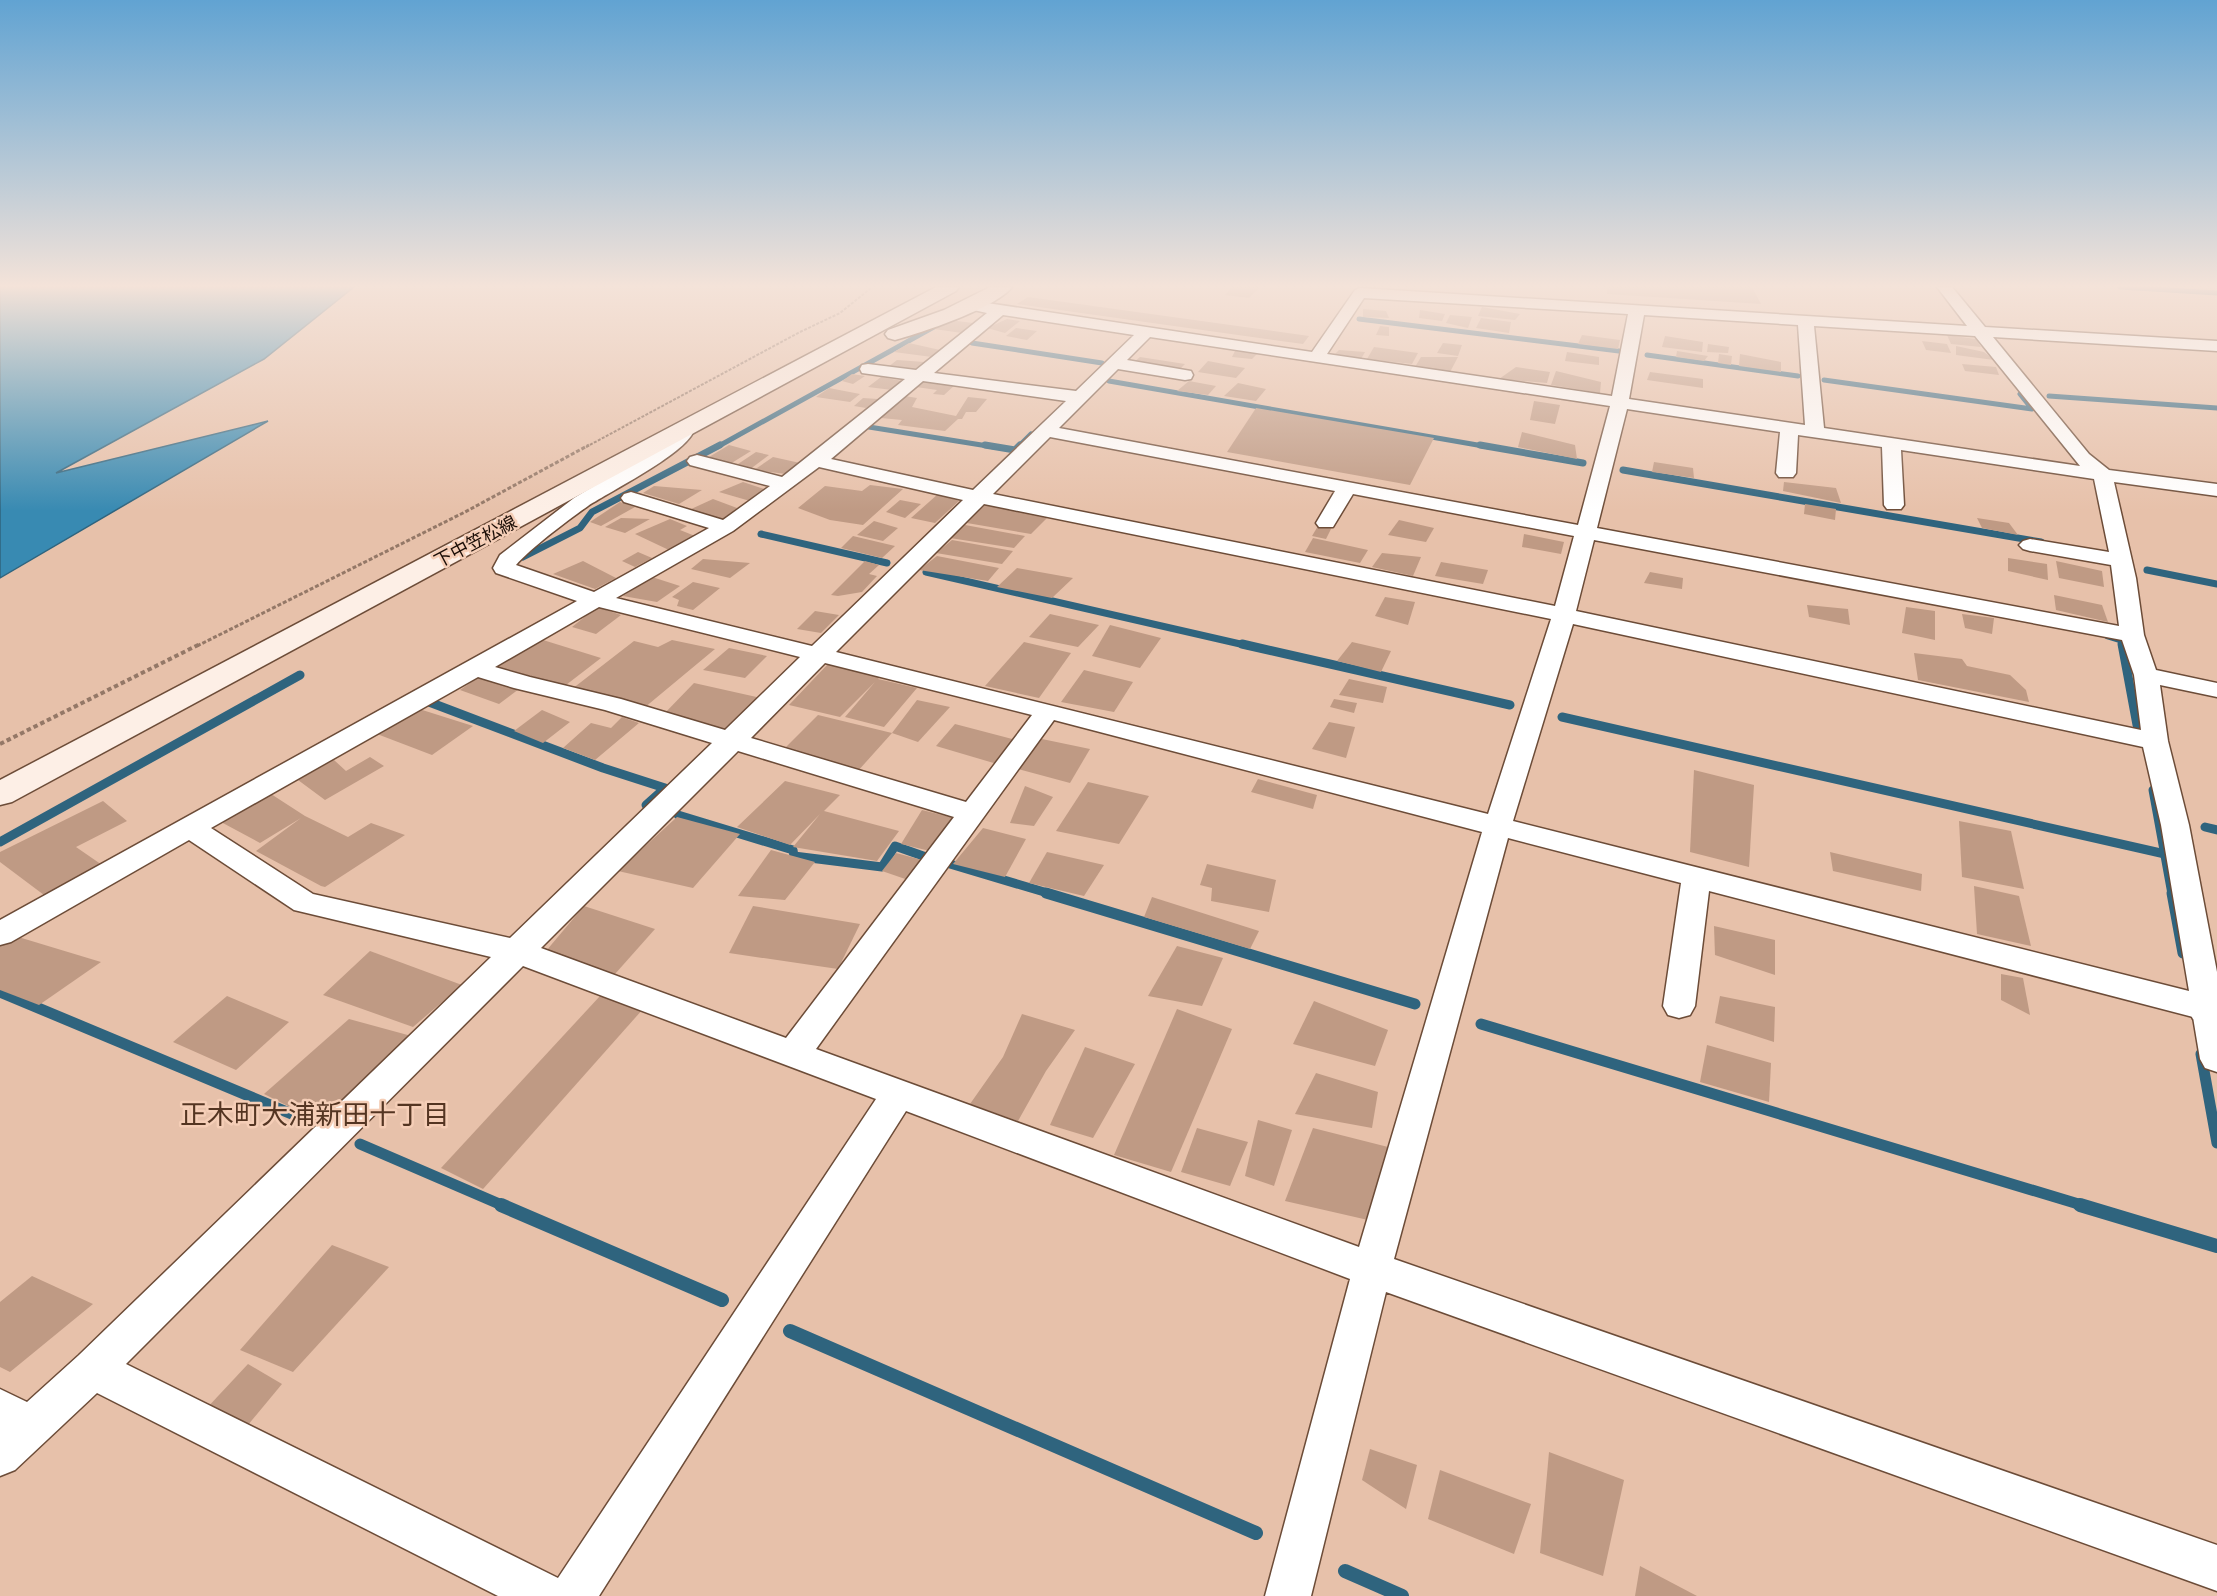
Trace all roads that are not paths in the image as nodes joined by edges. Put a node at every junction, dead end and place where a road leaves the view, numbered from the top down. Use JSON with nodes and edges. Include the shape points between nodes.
{"nodes":[{"id":1,"x":809,"y":361,"type":"edge"},
{"id":2,"x":828,"y":361,"type":"edge"},
{"id":3,"x":938,"y":361,"type":"edge"},
{"id":4,"x":1347,"y":361,"type":"edge"},
{"id":5,"x":1627,"y":361,"type":"edge"},
{"id":6,"x":1809,"y":361,"type":"edge"},
{"id":7,"x":2003,"y":361,"type":"edge"},
{"id":8,"x":1113,"y":363,"type":"joint"},
{"id":9,"x":868,"y":369,"type":"dead end"},
{"id":10,"x":1185,"y":375,"type":"dead end"},
{"id":11,"x":920,"y":376,"type":"junction"},
{"id":12,"x":780,"y":377,"type":"junction"},
{"id":13,"x":1079,"y":397,"type":"junction"},
{"id":14,"x":1620,"y":402,"type":"junction"},
{"id":15,"x":1789,"y":428,"type":"junction"},
{"id":16,"x":685,"y":429,"type":"junction"},
{"id":17,"x":1047,"y":431,"type":"junction"},
{"id":18,"x":1815,"y":432,"type":"junction"},
{"id":19,"x":1891,"y":443,"type":"junction"},
{"id":20,"x":697,"y":461,"type":"dead end"},
{"id":21,"x":816,"y":461,"type":"junction"},
{"id":22,"x":1786,"y":473,"type":"dead end"},
{"id":23,"x":2103,"y":475,"type":"junction"},
{"id":24,"x":787,"y":484,"type":"junction"},
{"id":25,"x":1347,"y":487,"type":"junction"},
{"id":26,"x":2217,"y":490,"type":"edge"},
{"id":27,"x":978,"y":497,"type":"junction"},
{"id":28,"x":632,"y":498,"type":"dead end"},
{"id":29,"x":1894,"y":505,"type":"dead end"},
{"id":30,"x":1326,"y":523,"type":"dead end"},
{"id":31,"x":726,"y":527,"type":"junction"},
{"id":32,"x":1586,"y":532,"type":"junction"},
{"id":33,"x":2030,"y":545,"type":"dead end"},
{"id":34,"x":2121,"y":560,"type":"junction"},
{"id":35,"x":596,"y":600,"type":"junction"},
{"id":36,"x":1564,"y":615,"type":"junction"},
{"id":37,"x":2132,"y":634,"type":"junction"},
{"id":38,"x":818,"y":653,"type":"junction"},
{"id":39,"x":475,"y":668,"type":"junction"},
{"id":40,"x":2146,"y":675,"type":"junction"},
{"id":41,"x":2217,"y":690,"type":"edge"},
{"id":42,"x":1048,"y":711,"type":"junction"},
{"id":43,"x":729,"y":741,"type":"junction"},
{"id":44,"x":2155,"y":741,"type":"junction"},
{"id":45,"x":0,"y":794,"type":"edge"},
{"id":46,"x":972,"y":813,"type":"junction"},
{"id":47,"x":1498,"y":825,"type":"junction"},
{"id":48,"x":189,"y":827,"type":"junction"},
{"id":49,"x":1696,"y":876,"type":"junction"},
{"id":50,"x":0,"y":934,"type":"edge"},
{"id":51,"x":515,"y":951,"type":"junction"},
{"id":52,"x":1679,"y":1006,"type":"dead end"},
{"id":53,"x":2212,"y":1010,"type":"edge"},
{"id":54,"x":793,"y":1054,"type":"junction"},
{"id":55,"x":2217,"y":1059,"type":"edge"},
{"id":56,"x":899,"y":1094,"type":"junction"},
{"id":57,"x":1372,"y":1269,"type":"junction"},
{"id":58,"x":93,"y":1369,"type":"junction"},
{"id":59,"x":15,"y":1418,"type":"edge"},
{"id":60,"x":0,"y":1455,"type":"edge"},
{"id":61,"x":2217,"y":1568,"type":"edge"},
{"id":62,"x":546,"y":1596,"type":"edge"},
{"id":63,"x":573,"y":1596,"type":"edge"},
{"id":64,"x":1288,"y":1596,"type":"edge"}],
"edges":[{"from":1,"to":12,"type":"main road","name":"下中笠松線"},
{"from":2,"to":12,"type":"main road","via":[[806,372]]},
{"from":3,"to":11,"type":"street"},
{"from":4,"to":14,"type":"street"},
{"from":5,"to":14,"type":"street"},
{"from":6,"to":18,"type":"street"},
{"from":7,"to":23,"type":"street","via":[[2082,458]]},
{"from":8,"to":10,"type":"street"},
{"from":8,"to":13,"type":"street"},
{"from":9,"to":11,"type":"street"},
{"from":11,"to":13,"type":"street"},
{"from":11,"to":21,"type":"street"},
{"from":12,"to":16,"type":"main road","name":"下中笠松線"},
{"from":13,"to":17,"type":"street"},
{"from":14,"to":15,"type":"street"},
{"from":14,"to":32,"type":"street"},
{"from":15,"to":18,"type":"street"},
{"from":15,"to":22,"type":"street"},
{"from":16,"to":35,"type":"street","via":[[684,436],[643,465],[580,502],[508,560],[504,568]]},
{"from":16,"to":45,"type":"main road","name":"下中笠松線"},
{"from":17,"to":25,"type":"street"},
{"from":17,"to":27,"type":"street"},
{"from":18,"to":19,"type":"street"},
{"from":19,"to":23,"type":"street"},
{"from":19,"to":29,"type":"street"},
{"from":20,"to":24,"type":"street"},
{"from":21,"to":24,"type":"street"},
{"from":21,"to":27,"type":"street"},
{"from":23,"to":26,"type":"street"},
{"from":23,"to":34,"type":"street"},
{"from":24,"to":31,"type":"street"},
{"from":25,"to":30,"type":"street"},
{"from":25,"to":32,"type":"street"},
{"from":27,"to":36,"type":"street"},
{"from":27,"to":38,"type":"street"},
{"from":28,"to":31,"type":"street"},
{"from":31,"to":35,"type":"street"},
{"from":32,"to":36,"type":"street"},
{"from":32,"to":37,"type":"street"},
{"from":33,"to":34,"type":"street"},
{"from":34,"to":37,"type":"street"},
{"from":35,"to":38,"type":"street"},
{"from":35,"to":39,"type":"street"},
{"from":36,"to":44,"type":"street"},
{"from":36,"to":47,"type":"street"},
{"from":37,"to":40,"type":"street"},
{"from":38,"to":42,"type":"street"},
{"from":38,"to":43,"type":"street"},
{"from":39,"to":43,"type":"street","via":[[612,704]]},
{"from":39,"to":48,"type":"street"},
{"from":40,"to":41,"type":"street"},
{"from":40,"to":44,"type":"street"},
{"from":42,"to":46,"type":"street"},
{"from":42,"to":47,"type":"street"},
{"from":43,"to":46,"type":"street"},
{"from":43,"to":51,"type":"street"},
{"from":44,"to":53,"type":"street"},
{"from":46,"to":54,"type":"street"},
{"from":47,"to":49,"type":"street"},
{"from":47,"to":57,"type":"street"},
{"from":48,"to":50,"type":"street"},
{"from":48,"to":51,"type":"street","via":[[304,903]]},
{"from":49,"to":52,"type":"street"},
{"from":49,"to":53,"type":"street"},
{"from":51,"to":54,"type":"street"},
{"from":51,"to":58,"type":"street"},
{"from":53,"to":55,"type":"street"},
{"from":54,"to":56,"type":"street"},
{"from":56,"to":57,"type":"street"},
{"from":56,"to":63,"type":"street"},
{"from":57,"to":61,"type":"street"},
{"from":57,"to":64,"type":"street"},
{"from":58,"to":59,"type":"street"},
{"from":58,"to":62,"type":"street"},
{"from":59,"to":60,"type":"street"}]}
